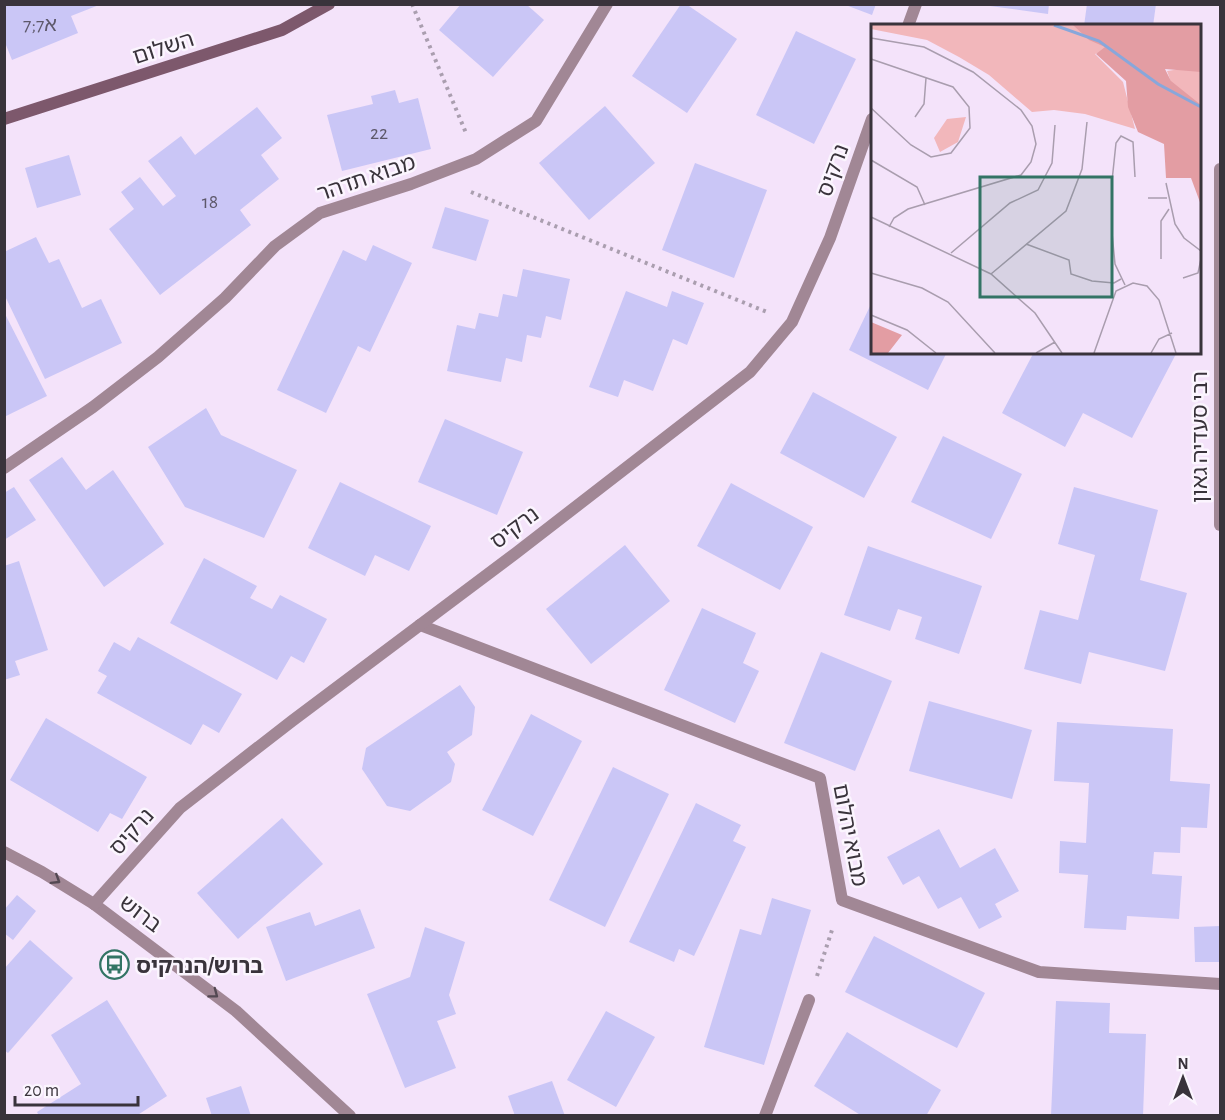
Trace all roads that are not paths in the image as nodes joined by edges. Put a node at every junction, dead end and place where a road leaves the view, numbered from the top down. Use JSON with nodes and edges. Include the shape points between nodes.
{"nodes":[{"id":1,"x":329,"y":4,"type":"edge"},
{"id":2,"x":607,"y":4,"type":"edge"},
{"id":3,"x":916,"y":4,"type":"edge"},
{"id":4,"x":909,"y":24,"type":"edge"},
{"id":5,"x":4,"y":119,"type":"edge"},
{"id":6,"x":871,"y":125,"type":"edge"},
{"id":7,"x":1221,"y":169,"type":"edge"},
{"id":8,"x":4,"y":468,"type":"edge"},
{"id":9,"x":1221,"y":525,"type":"edge"},
{"id":10,"x":420,"y":625,"type":"junction"},
{"id":11,"x":4,"y":852,"type":"edge"},
{"id":12,"x":94,"y":904,"type":"junction"},
{"id":13,"x":1221,"y":984,"type":"edge"},
{"id":14,"x":809,"y":1000,"type":"road end"},
{"id":15,"x":350,"y":1116,"type":"edge"},
{"id":16,"x":765,"y":1116,"type":"edge"}],
"edges":[{"from":1,"to":5,"type":"street","name":"השלום","via":[[282,30]]},
{"from":2,"to":8,"type":"street","name":"מבוא תדהר","via":[[536,122],[476,159],[320,213],[275,246],[225,298],[158,357]]},
{"from":3,"to":4,"type":"street"},
{"from":6,"to":10,"type":"street","name":"נרקיס","via":[[830,238],[792,322],[750,372]]},
{"from":7,"to":9,"type":"street","name":"רבי סעדיה גאון"},
{"from":10,"to":12,"type":"street","name":"נרקיס","via":[[180,808]]},
{"from":10,"to":13,"type":"street","name":"מבוא יהלום","via":[[820,778],[842,900],[1039,972]]},
{"from":11,"to":12,"type":"street","name":"ברוש","one_way":true},
{"from":12,"to":15,"type":"street","name":"ברוש","one_way":true,"via":[[236,1011]]},
{"from":14,"to":16,"type":"street"}]}
